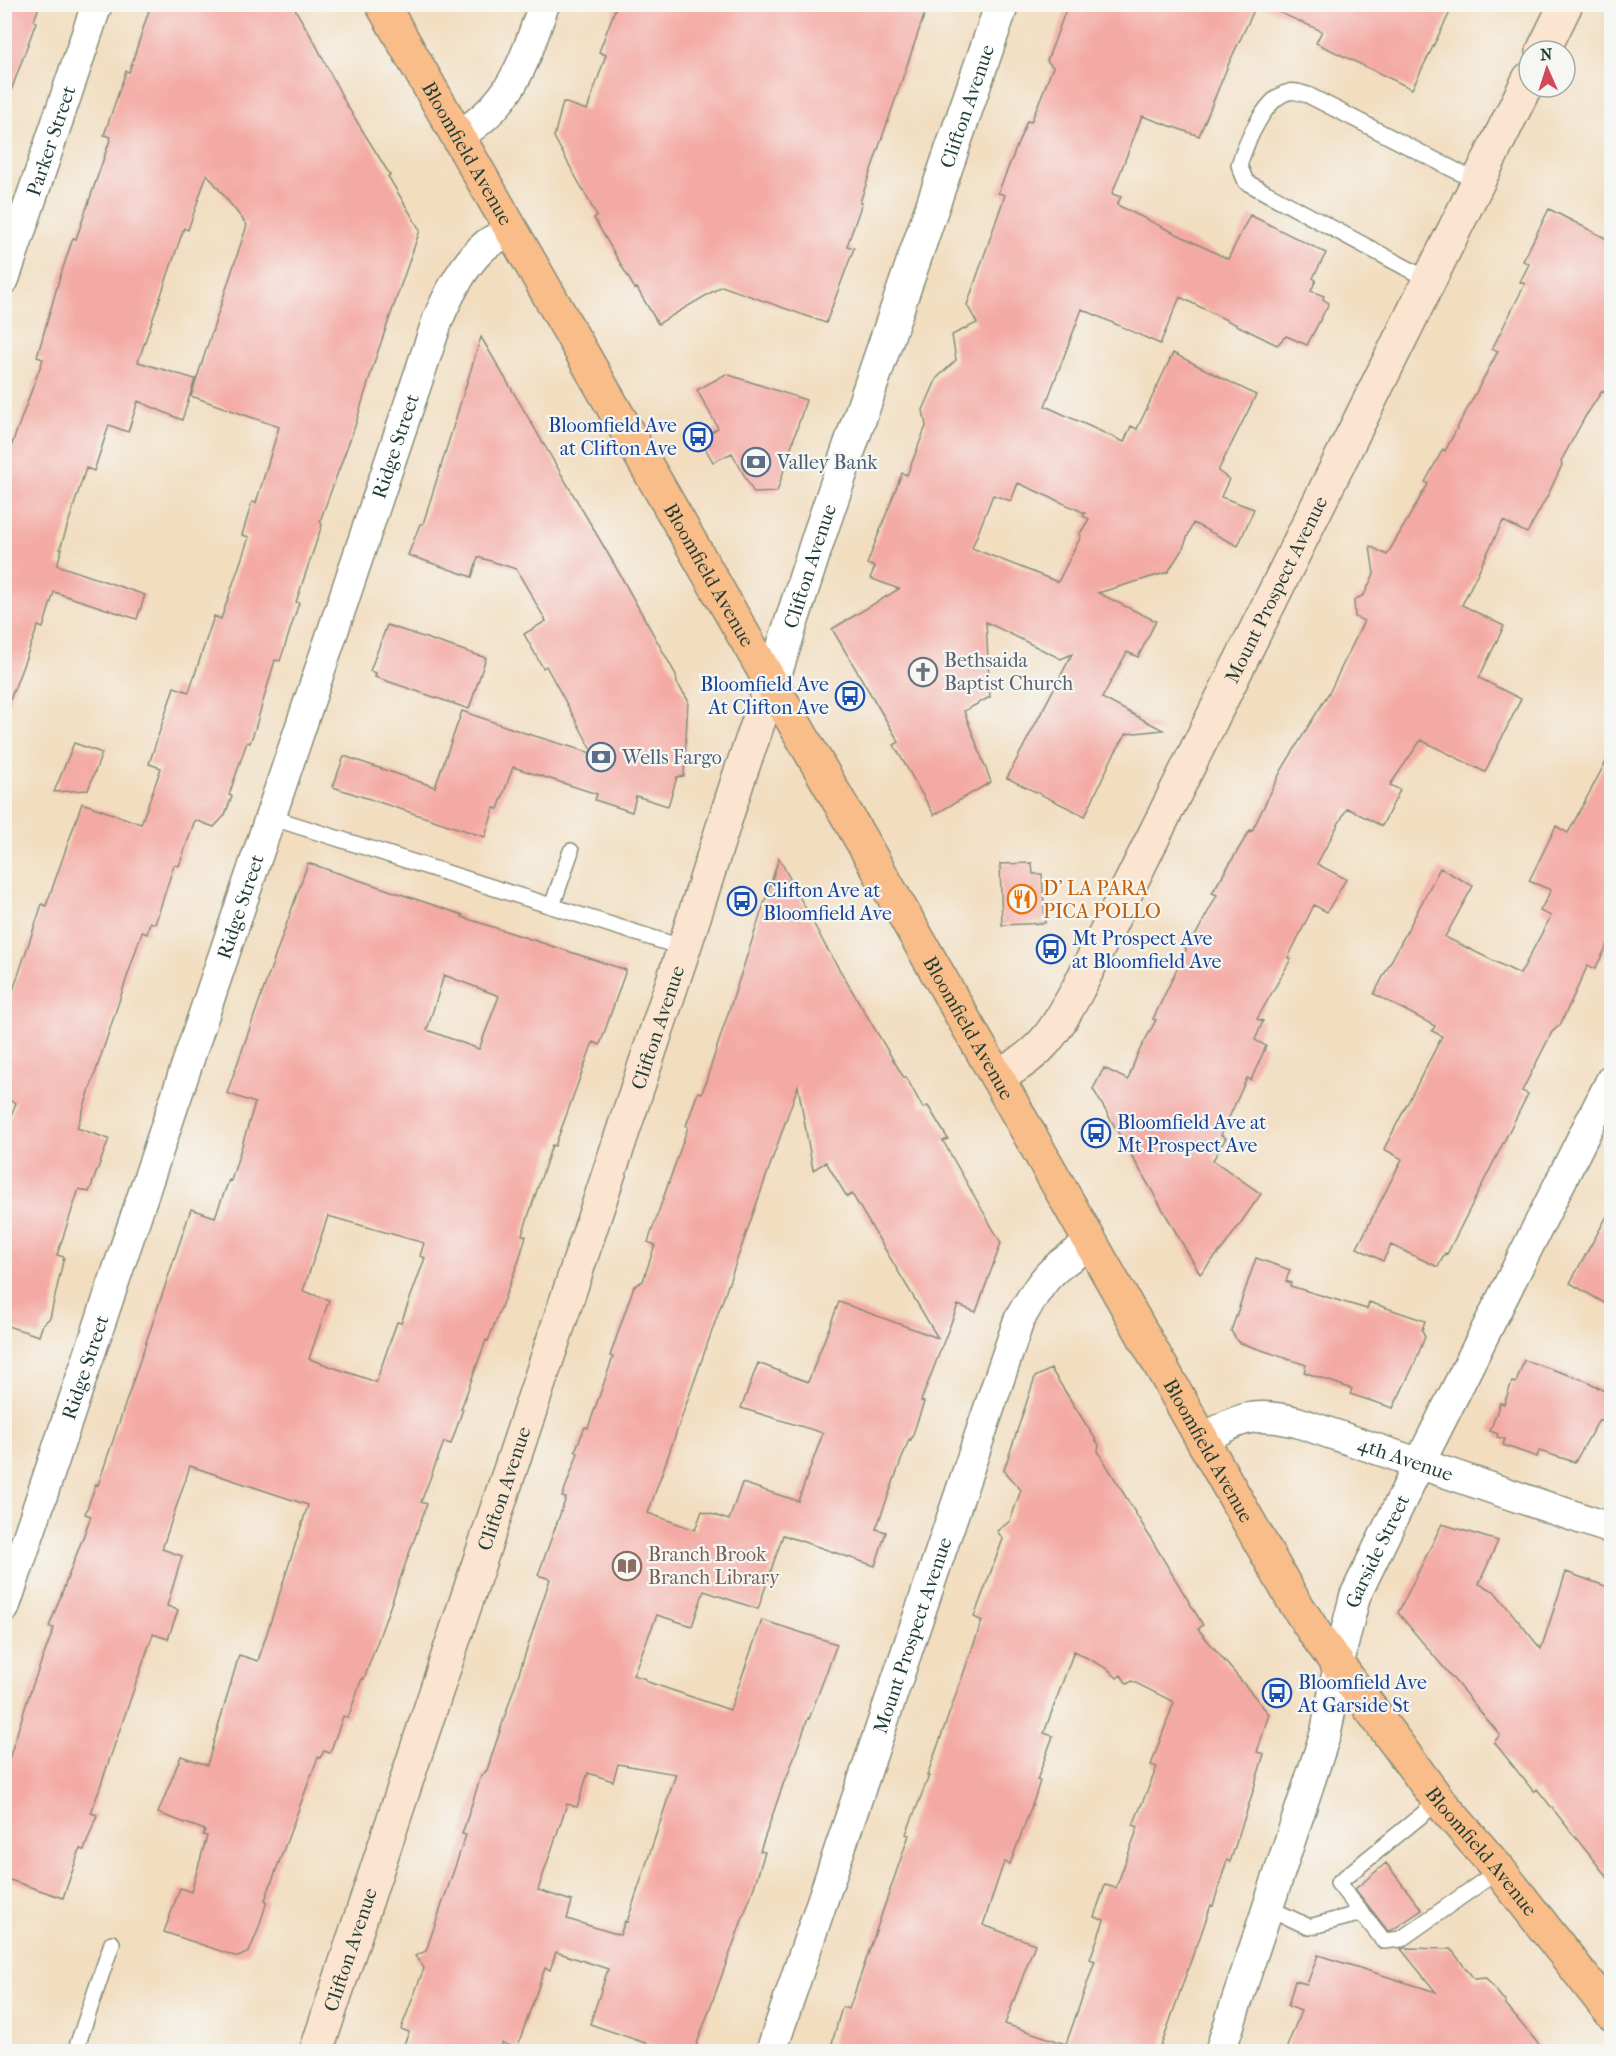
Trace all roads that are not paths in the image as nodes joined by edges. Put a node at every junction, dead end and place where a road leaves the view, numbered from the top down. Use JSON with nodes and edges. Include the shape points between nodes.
{"nodes":[{"id":1,"x":97,"y":4,"type":"edge"},
{"id":2,"x":382,"y":4,"type":"edge"},
{"id":3,"x":544,"y":4,"type":"edge"},
{"id":4,"x":1002,"y":4,"type":"edge"},
{"id":5,"x":1566,"y":4,"type":"edge"},
{"id":6,"x":1549,"y":39,"type":"edge"},
{"id":7,"x":1519,"y":99,"type":"edge"},
{"id":8,"x":458,"y":136,"type":"junction"},
{"id":9,"x":1478,"y":182,"type":"junction"},
{"id":10,"x":512,"y":230,"type":"junction"},
{"id":11,"x":4,"y":279,"type":"edge"},
{"id":12,"x":1429,"y":280,"type":"junction"},
{"id":13,"x":771,"y":686,"type":"junction"},
{"id":14,"x":270,"y":817,"type":"junction"},
{"id":15,"x":571,"y":851,"type":"dead end"},
{"id":16,"x":552,"y":906,"type":"junction"},
{"id":17,"x":684,"y":948,"type":"junction"},
{"id":18,"x":997,"y":1077,"type":"junction"},
{"id":19,"x":1611,"y":1079,"type":"edge"},
{"id":20,"x":1091,"y":1244,"type":"junction"},
{"id":21,"x":1201,"y":1440,"type":"junction"},
{"id":22,"x":1419,"y":1464,"type":"junction"},
{"id":23,"x":1611,"y":1529,"type":"edge"},
{"id":24,"x":4,"y":1608,"type":"edge"},
{"id":25,"x":1340,"y":1667,"type":"junction"},
{"id":26,"x":1439,"y":1801,"type":"junction"},
{"id":27,"x":1499,"y":1870,"type":"junction"},
{"id":28,"x":1269,"y":1908,"type":"junction"},
{"id":29,"x":1362,"y":1913,"type":"junction"},
{"id":30,"x":112,"y":1943,"type":"dead end"},
{"id":31,"x":1611,"y":2014,"type":"edge"},
{"id":32,"x":75,"y":2052,"type":"edge"},
{"id":33,"x":316,"y":2052,"type":"edge"},
{"id":34,"x":771,"y":2052,"type":"edge"},
{"id":35,"x":1220,"y":2052,"type":"edge"}],
"edges":[{"from":1,"to":11,"type":"street","name":"Parker Street"},
{"from":2,"to":8,"type":"main road","name":"Bloomfield Avenue"},
{"from":3,"to":8,"type":"street","via":[[531,44],[509,89],[495,109]]},
{"from":4,"to":13,"type":"street","name":"Clifton Avenue"},
{"from":5,"to":6,"type":"main road"},
{"from":7,"to":9,"type":"main road","name":"Mount Prospect Avenue"},
{"from":8,"to":10,"type":"main road","name":"Bloomfield Avenue"},
{"from":9,"to":12,"type":"main road","name":"Mount Prospect Avenue"},
{"from":9,"to":12,"type":"lane","via":[[1308,95],[1290,91],[1271,101],[1245,147],[1239,165],[1246,182]]},
{"from":10,"to":13,"type":"main road","name":"Bloomfield Avenue"},
{"from":10,"to":14,"type":"street","name":"Ridge Street","via":[[487,244],[446,298]]},
{"from":12,"to":18,"type":"main road","name":"Mount Prospect Avenue","via":[[1078,989],[1035,1054]]},
{"from":13,"to":17,"type":"main road","name":"Clifton Avenue"},
{"from":13,"to":18,"type":"main road","name":"Bloomfield Avenue"},
{"from":14,"to":16,"type":"lane"},
{"from":14,"to":24,"type":"street","name":"Ridge Street"},
{"from":15,"to":16,"type":"lane"},
{"from":16,"to":17,"type":"lane"},
{"from":17,"to":33,"type":"main road","name":"Clifton Avenue"},
{"from":18,"to":20,"type":"main road","name":"Bloomfield Avenue"},
{"from":19,"to":22,"type":"street","name":"Garside Street"},
{"from":20,"to":21,"type":"main road","name":"Bloomfield Avenue"},
{"from":20,"to":34,"type":"street","name":"Mount Prospect Avenue","via":[[1047,1275],[1019,1320]]},
{"from":21,"to":22,"type":"street","name":"4th Avenue","via":[[1235,1421],[1256,1416],[1278,1418]]},
{"from":21,"to":25,"type":"main road","name":"Bloomfield Avenue","via":[[1292,1598]]},
{"from":22,"to":23,"type":"street","name":"4th Avenue"},
{"from":22,"to":25,"type":"street","name":"Garside Street","via":[[1355,1596]]},
{"from":25,"to":26,"type":"main road","name":"Bloomfield Avenue"},
{"from":25,"to":28,"type":"street","name":"Garside Street","via":[[1316,1769]]},
{"from":26,"to":27,"type":"main road","name":"Bloomfield Avenue"},
{"from":26,"to":29,"type":"lane","via":[[1376,1862],[1338,1883]]},
{"from":27,"to":29,"type":"lane","via":[[1418,1919],[1401,1939],[1384,1941]]},
{"from":27,"to":31,"type":"main road","name":"Bloomfield Avenue"},
{"from":28,"to":29,"type":"lane","via":[[1309,1927]]},
{"from":28,"to":35,"type":"street","name":"Garside Street"},
{"from":30,"to":32,"type":"lane"}]}
